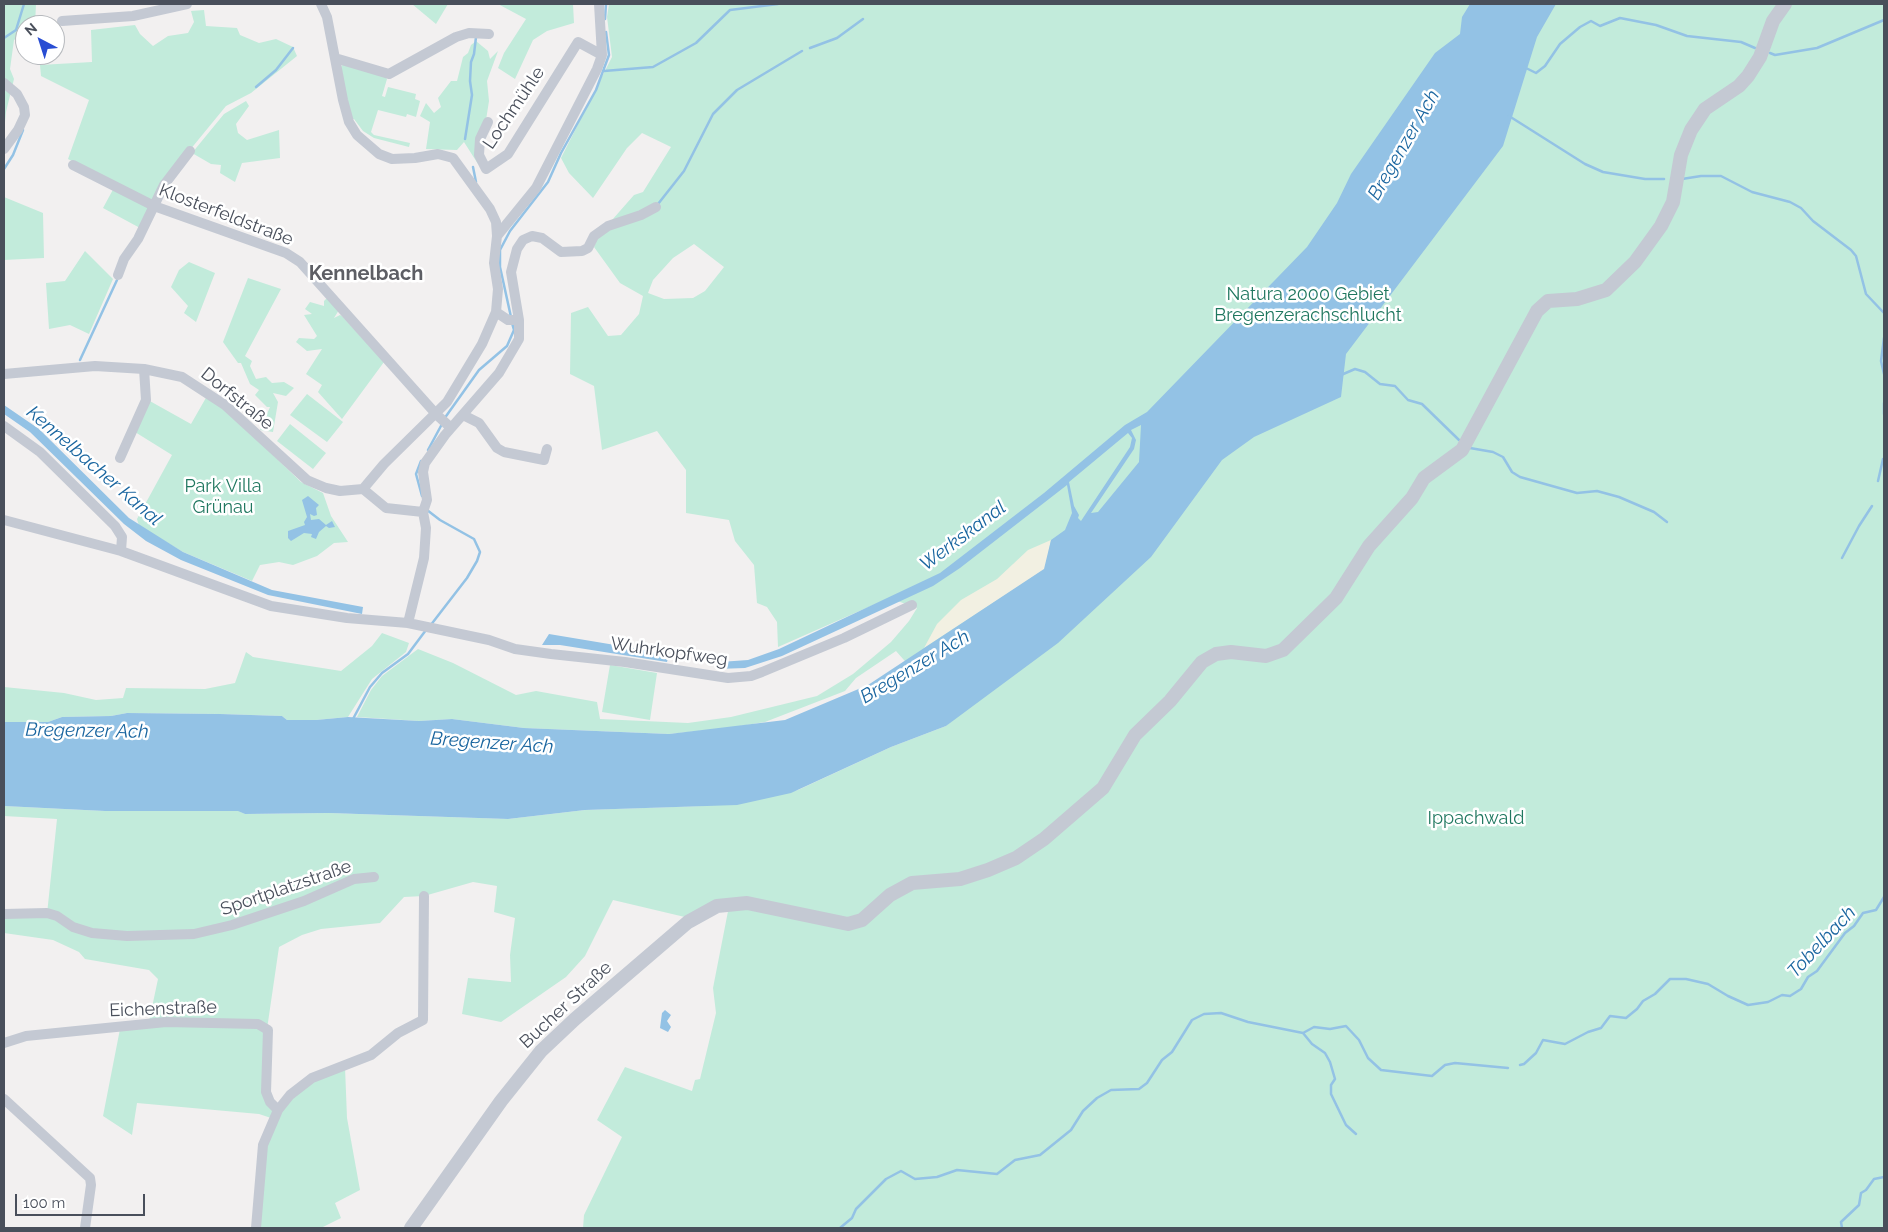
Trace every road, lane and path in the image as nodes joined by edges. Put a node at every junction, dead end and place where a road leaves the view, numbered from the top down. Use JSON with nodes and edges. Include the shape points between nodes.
{"nodes":[{"id":1,"x":187,"y":4,"type":"edge"},
{"id":2,"x":599,"y":4,"type":"edge"},
{"id":3,"x":1784,"y":4,"type":"edge"},
{"id":4,"x":324,"y":5,"type":"edge"},
{"id":5,"x":65,"y":21,"type":"edge"},
{"id":6,"x":489,"y":34,"type":"dead end"},
{"id":7,"x":602,"y":55,"type":"junction"},
{"id":8,"x":335,"y":58,"type":"junction"},
{"id":9,"x":4,"y":83,"type":"edge"},
{"id":10,"x":488,"y":122,"type":"dead end"},
{"id":11,"x":4,"y":149,"type":"edge"},
{"id":12,"x":190,"y":151,"type":"dead end"},
{"id":13,"x":72,"y":165,"type":"dead end"},
{"id":14,"x":154,"y":206,"type":"junction"},
{"id":15,"x":656,"y":207,"type":"dead end"},
{"id":16,"x":497,"y":236,"type":"junction"},
{"id":17,"x":118,"y":275,"type":"dead end"},
{"id":18,"x":496,"y":312,"type":"junction"},
{"id":19,"x":514,"y":320,"type":"junction"},
{"id":20,"x":144,"y":369,"type":"junction"},
{"id":21,"x":4,"y":374,"type":"edge"},
{"id":22,"x":437,"y":415,"type":"junction"},
{"id":23,"x":463,"y":415,"type":"junction"},
{"id":24,"x":4,"y":426,"type":"edge"},
{"id":25,"x":450,"y":427,"type":"junction"},
{"id":26,"x":547,"y":449,"type":"dead end"},
{"id":27,"x":120,"y":458,"type":"dead end"},
{"id":28,"x":363,"y":489,"type":"junction"},
{"id":29,"x":425,"y":509,"type":"junction"},
{"id":30,"x":4,"y":520,"type":"edge"},
{"id":31,"x":122,"y":551,"type":"junction"},
{"id":32,"x":912,"y":605,"type":"dead end"},
{"id":33,"x":408,"y":623,"type":"junction"},
{"id":34,"x":374,"y":877,"type":"dead end"},
{"id":35,"x":424,"y":896,"type":"dead end"},
{"id":36,"x":4,"y":914,"type":"edge"},
{"id":37,"x":4,"y":1043,"type":"edge"},
{"id":38,"x":4,"y":1099,"type":"edge"},
{"id":39,"x":278,"y":1110,"type":"junction"},
{"id":40,"x":85,"y":1228,"type":"edge"},
{"id":41,"x":256,"y":1228,"type":"edge"},
{"id":42,"x":411,"y":1228,"type":"edge"}],
"edges":[{"from":1,"to":5,"type":"street","via":[[133,16]]},
{"from":2,"to":7,"type":"street"},
{"from":3,"to":42,"type":"street","name":"Bucher Straße","via":[[1748,76],[1739,86],[1713,102],[1691,130],[1681,155],[1672,202],[1661,226],[1635,262],[1606,290],[1577,299],[1548,301],[1537,311],[1462,450],[1424,478],[1412,498],[1369,546],[1336,598],[1283,650],[1266,656],[1231,652],[1216,654],[1202,662],[1170,701],[1135,735],[1103,788],[1044,839],[1016,858],[960,879],[912,883],[890,896],[862,920],[848,924],[747,903],[717,906],[688,922],[551,1040],[501,1101]]},
{"from":4,"to":8,"type":"street"},
{"from":6,"to":8,"type":"street","via":[[470,32],[456,37],[389,74]]},
{"from":7,"to":10,"type":"street","name":"Lochmühle","via":[[578,42],[508,154],[486,169],[478,155],[480,138]]},
{"from":7,"to":16,"type":"street","via":[[536,188]]},
{"from":8,"to":16,"type":"street","via":[[349,122],[357,136],[379,154],[392,159],[438,154],[453,158],[490,209],[496,222]]},
{"from":9,"to":11,"type":"street","via":[[17,94],[25,115]]},
{"from":12,"to":14,"type":"street","via":[[164,185]]},
{"from":13,"to":14,"type":"street","name":"Klosterfeldstraße"},
{"from":14,"to":17,"type":"street"},
{"from":14,"to":22,"type":"street","name":"Klosterfeldstraße","via":[[286,253],[300,262]]},
{"from":15,"to":19,"type":"street","via":[[608,226],[594,236],[588,248],[571,253],[561,252],[542,238],[532,236],[523,240],[511,272]]},
{"from":16,"to":18,"type":"street","via":[[494,263],[498,289]]},
{"from":18,"to":19,"type":"street"},
{"from":18,"to":22,"type":"street","via":[[458,386]]},
{"from":19,"to":23,"type":"street","via":[[519,339],[489,385]]},
{"from":20,"to":21,"type":"street","name":"Dorfstraße","via":[[95,366]]},
{"from":20,"to":27,"type":"street","via":[[146,400]]},
{"from":20,"to":28,"type":"street","name":"Dorfstraße","via":[[182,377],[213,395],[307,480],[340,491]]},
{"from":22,"to":25,"type":"street","name":"Klosterfeldstraße"},
{"from":22,"to":28,"type":"street","via":[[412,435]]},
{"from":23,"to":25,"type":"street"},
{"from":23,"to":26,"type":"street","via":[[479,423],[497,448],[504,452],[544,460]]},
{"from":24,"to":31,"type":"street","via":[[40,452],[115,526],[122,537]]},
{"from":25,"to":29,"type":"street","via":[[422,472]]},
{"from":28,"to":29,"type":"street","via":[[386,508]]},
{"from":29,"to":33,"type":"street","via":[[424,558]]},
{"from":30,"to":31,"type":"street","name":"Wuhrkopfweg"},
{"from":31,"to":33,"type":"street","name":"Wuhrkopfweg","via":[[271,606],[347,618]]},
{"from":32,"to":33,"type":"street","name":"Wuhrkopfweg","via":[[844,638],[740,678],[551,654]]},
{"from":34,"to":36,"type":"street","name":"Sportplatzstraße","via":[[354,879],[304,901],[194,934],[127,936],[92,933],[57,916]]},
{"from":35,"to":39,"type":"street","via":[[423,1020],[398,1033],[371,1055],[312,1078],[290,1094]]},
{"from":37,"to":39,"type":"street","name":"Eichenstraße","via":[[26,1036],[166,1022],[258,1024],[268,1030],[266,1092]]},
{"from":38,"to":40,"type":"street","via":[[90,1178]]},
{"from":39,"to":41,"type":"street","via":[[263,1145]]}]}
